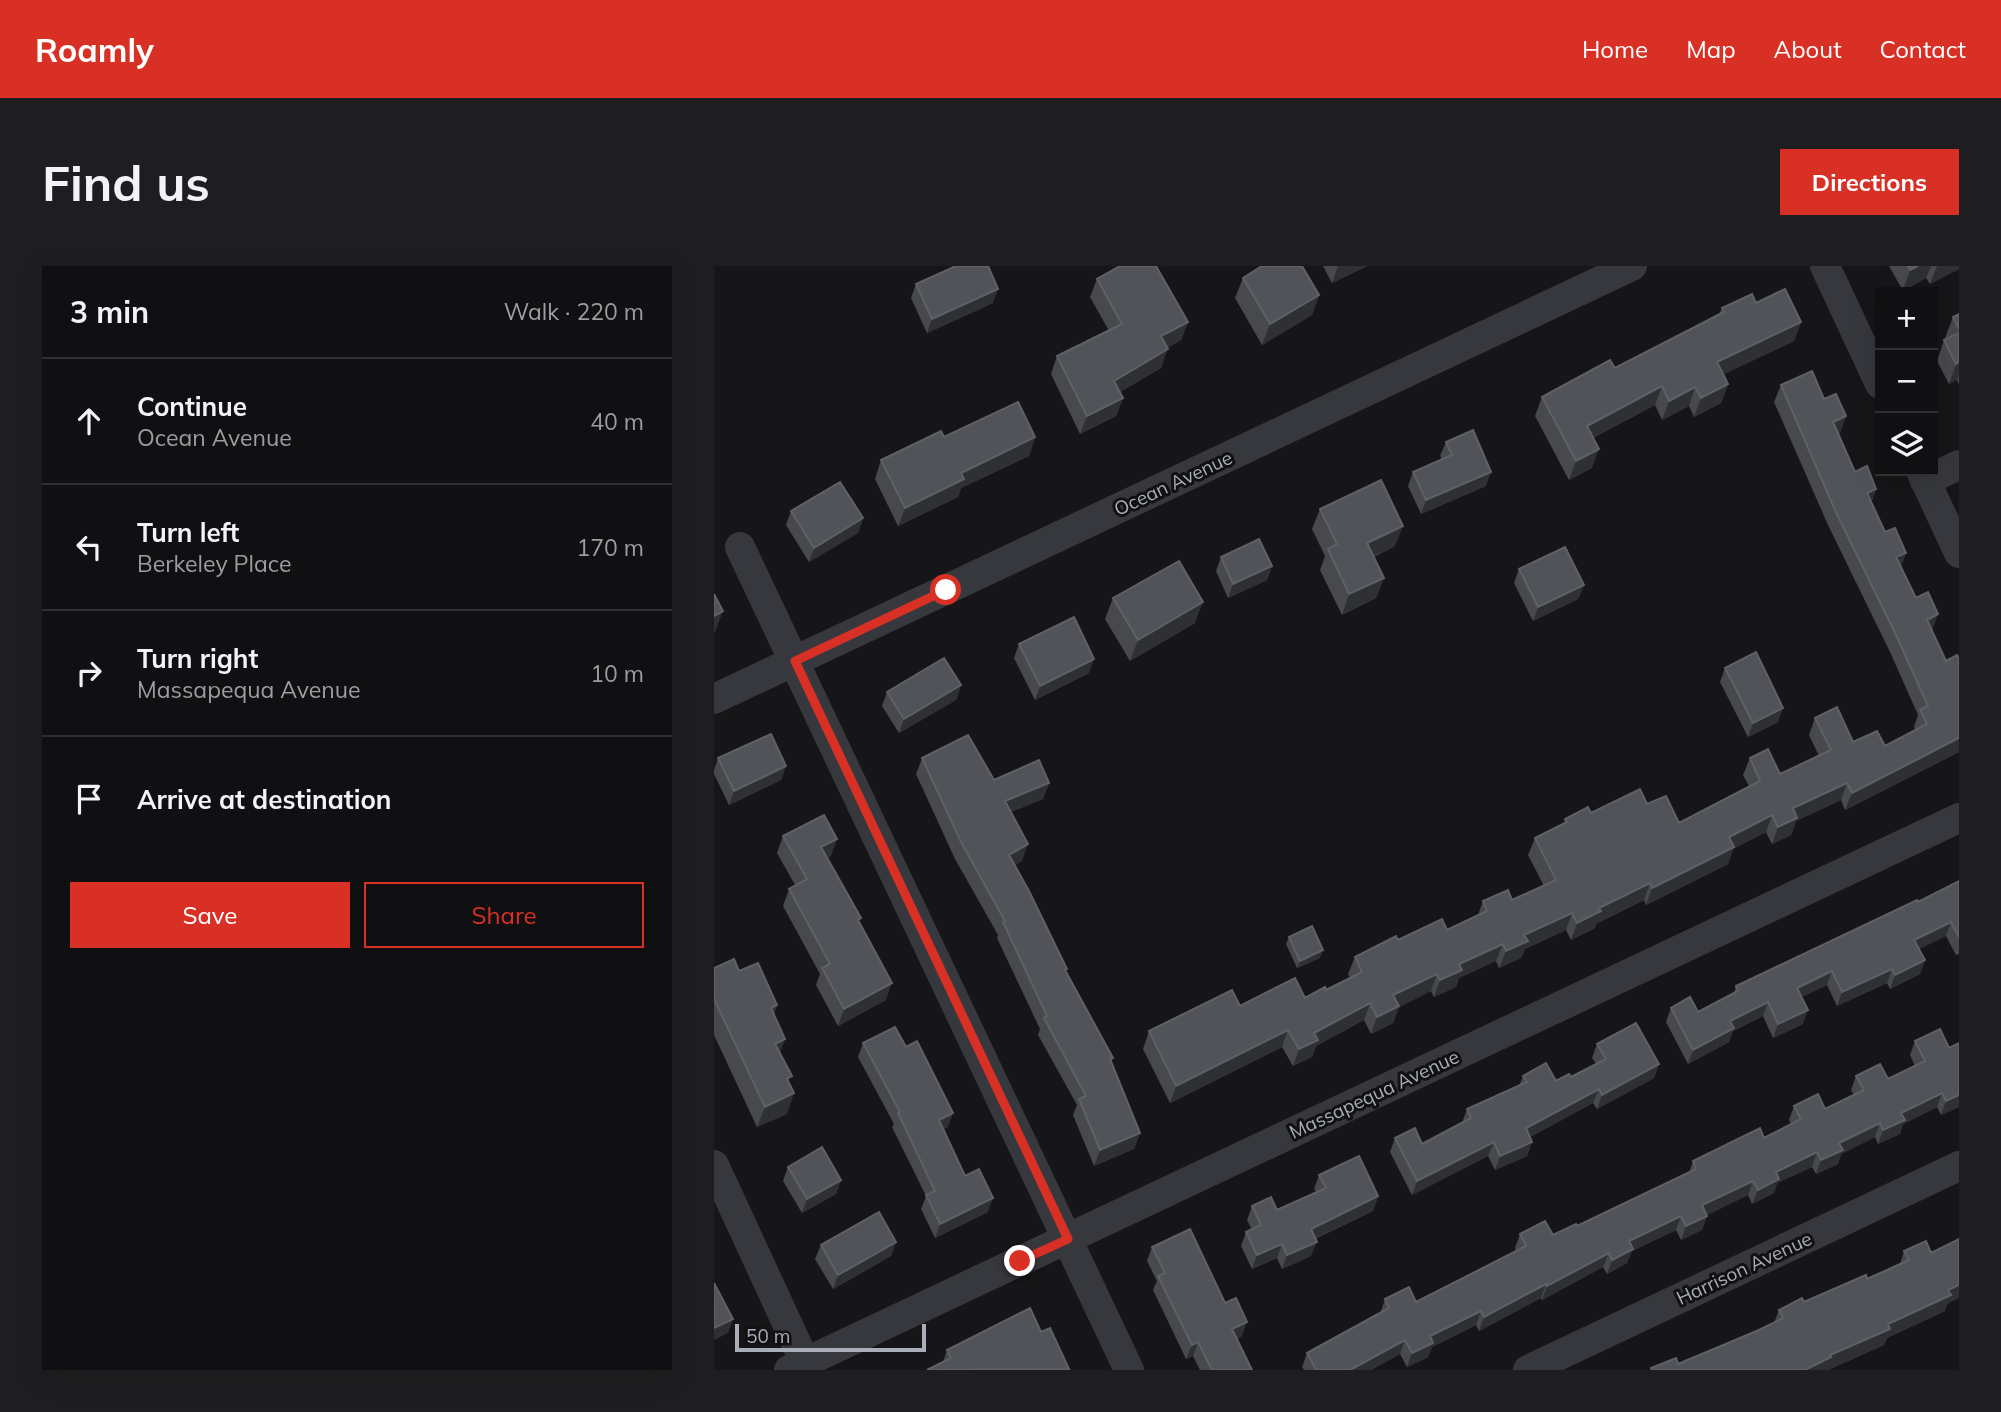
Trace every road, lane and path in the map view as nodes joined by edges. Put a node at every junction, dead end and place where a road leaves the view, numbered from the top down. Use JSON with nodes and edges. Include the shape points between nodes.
{"nodes":[{"id":1,"x":1632,"y":266,"type":"edge"},
{"id":2,"x":1825,"y":266,"type":"edge"},
{"id":3,"x":1875,"y":373,"type":"edge"},
{"id":4,"x":1959,"y":465,"type":"edge"},
{"id":5,"x":1938,"y":471,"type":"edge"},
{"id":6,"x":1923,"y":476,"type":"edge"},
{"id":7,"x":740,"y":547,"type":"dead end"},
{"id":8,"x":1959,"y":553,"type":"edge"},
{"id":9,"x":795,"y":661,"type":"junction"},
{"id":10,"x":714,"y":699,"type":"edge"},
{"id":11,"x":1959,"y":818,"type":"edge"},
{"id":12,"x":714,"y":1166,"type":"edge"},
{"id":13,"x":1959,"y":1166,"type":"edge"},
{"id":14,"x":1068,"y":1239,"type":"junction"},
{"id":15,"x":797,"y":1366,"type":"edge"},
{"id":16,"x":1129,"y":1370,"type":"edge"},
{"id":17,"x":1528,"y":1370,"type":"edge"}],
"edges":[{"from":1,"to":9,"type":"street","name":"Ocean Avenue"},
{"from":2,"to":3,"type":"street"},
{"from":4,"to":5,"type":"street"},
{"from":6,"to":8,"type":"street"},
{"from":7,"to":9,"type":"street"},
{"from":9,"to":10,"type":"street","name":"Ocean Avenue"},
{"from":9,"to":14,"type":"street"},
{"from":11,"to":14,"type":"street","name":"Massapequa Avenue"},
{"from":12,"to":15,"type":"street"},
{"from":13,"to":17,"type":"street","name":"Harrison Avenue"},
{"from":14,"to":15,"type":"street","name":"Massapequa Avenue"},
{"from":14,"to":16,"type":"street"}]}
